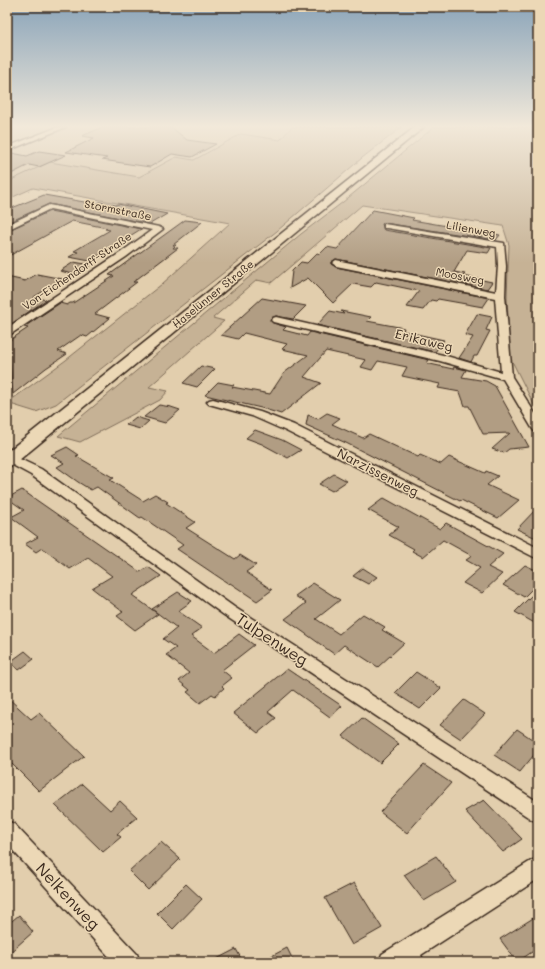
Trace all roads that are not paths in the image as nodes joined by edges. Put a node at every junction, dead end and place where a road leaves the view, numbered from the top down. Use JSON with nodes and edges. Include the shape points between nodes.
{"nodes":[{"id":1,"x":364,"y":172,"type":"edge"},
{"id":2,"x":387,"y":226,"type":"dead end"},
{"id":3,"x":7,"y":228,"type":"edge"},
{"id":4,"x":159,"y":229,"type":"joint"},
{"id":5,"x":336,"y":263,"type":"dead end"},
{"id":6,"x":500,"y":296,"type":"junction"},
{"id":7,"x":276,"y":320,"type":"dead end"},
{"id":8,"x":7,"y":332,"type":"edge"},
{"id":9,"x":507,"y":377,"type":"junction"},
{"id":10,"x":213,"y":402,"type":"dead end"},
{"id":11,"x":538,"y":428,"type":"edge"},
{"id":12,"x":8,"y":459,"type":"edge"},
{"id":13,"x":538,"y":554,"type":"edge"},
{"id":14,"x":538,"y":813,"type":"edge"},
{"id":15,"x":7,"y":830,"type":"edge"},
{"id":16,"x":538,"y":868,"type":"edge"},
{"id":17,"x":403,"y":959,"type":"edge"},
{"id":18,"x":129,"y":962,"type":"edge"}],
"edges":[{"from":1,"to":12,"type":"street","name":"Haselünner Straße"},
{"from":2,"to":6,"type":"street","name":"Lilienweg","via":[[501,245]]},
{"from":3,"to":4,"type":"street","name":"Stormstraße","via":[[49,207]]},
{"from":4,"to":8,"type":"street","name":"Von-Eichendorff-Straße","via":[[124,256]]},
{"from":5,"to":6,"type":"street","name":"Moosweg"},
{"from":6,"to":9,"type":"street","name":"Moosweg"},
{"from":7,"to":9,"type":"street","name":"Erikaweg","via":[[444,358]]},
{"from":9,"to":11,"type":"street"},
{"from":10,"to":13,"type":"street","name":"Narzissenweg","via":[[256,414],[290,428]]},
{"from":12,"to":14,"type":"street","name":"Tulpenweg","via":[[36,472],[229,611]]},
{"from":15,"to":18,"type":"street","name":"Nelkenweg"},
{"from":16,"to":17,"type":"street"}]}
